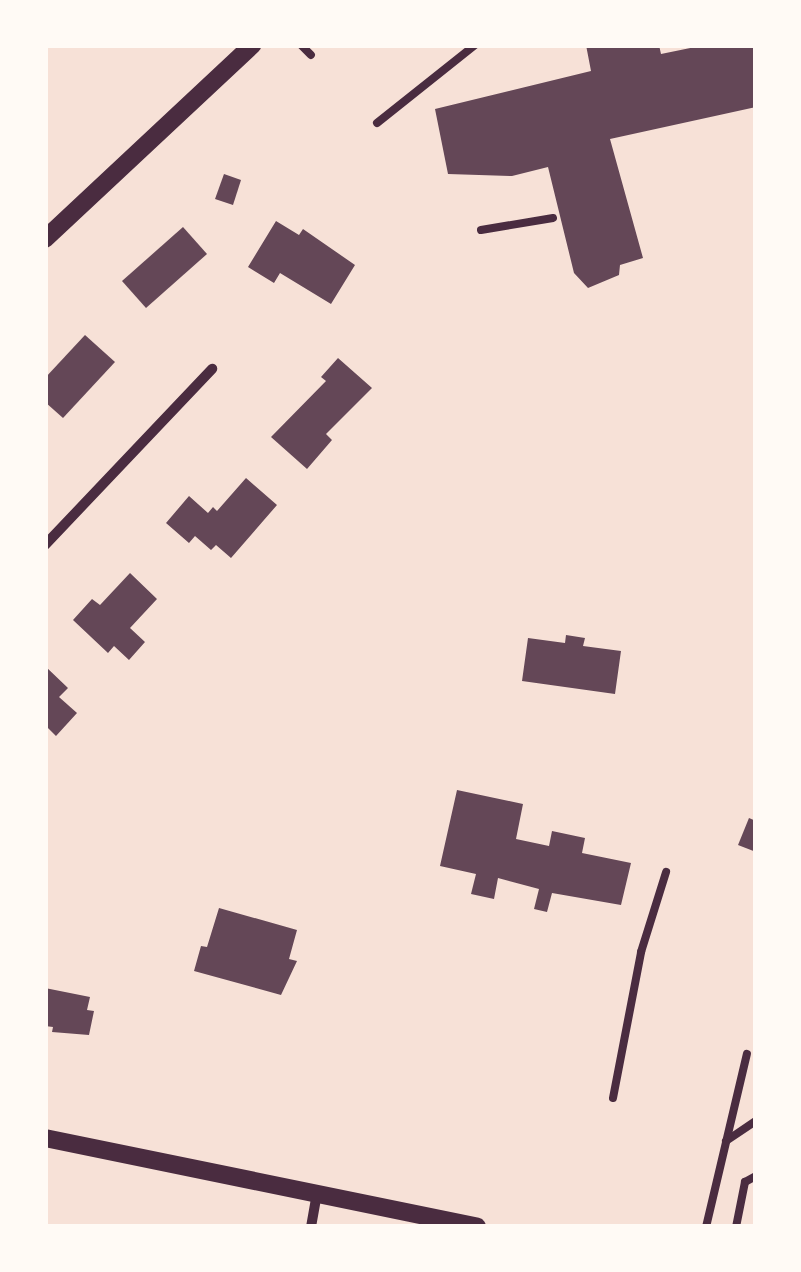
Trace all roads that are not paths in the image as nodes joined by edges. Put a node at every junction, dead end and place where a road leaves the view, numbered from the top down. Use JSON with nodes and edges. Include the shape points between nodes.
{"nodes":[{"id":1,"x":252,"y":45,"type":"edge"},
{"id":2,"x":301,"y":45,"type":"edge"},
{"id":3,"x":474,"y":45,"type":"edge"},
{"id":4,"x":311,"y":56,"type":"dead end"},
{"id":5,"x":377,"y":123,"type":"dead end"},
{"id":6,"x":553,"y":218,"type":"dead end"},
{"id":7,"x":481,"y":230,"type":"dead end"},
{"id":8,"x":45,"y":240,"type":"edge"},
{"id":9,"x":212,"y":369,"type":"dead end"},
{"id":10,"x":45,"y":545,"type":"edge"},
{"id":11,"x":666,"y":872,"type":"dead end"},
{"id":12,"x":747,"y":1054,"type":"dead end"},
{"id":13,"x":613,"y":1098,"type":"dead end"},
{"id":14,"x":756,"y":1121,"type":"edge"},
{"id":15,"x":45,"y":1138,"type":"edge"},
{"id":16,"x":726,"y":1141,"type":"junction"},
{"id":17,"x":756,"y":1176,"type":"edge"},
{"id":18,"x":316,"y":1194,"type":"junction"},
{"id":19,"x":310,"y":1227,"type":"edge"},
{"id":20,"x":477,"y":1227,"type":"edge"},
{"id":21,"x":706,"y":1227,"type":"edge"},
{"id":22,"x":736,"y":1227,"type":"edge"}],
"edges":[{"from":1,"to":8,"type":"street"},
{"from":2,"to":4,"type":"lane"},
{"from":3,"to":5,"type":"lane"},
{"from":6,"to":7,"type":"lane"},
{"from":9,"to":10,"type":"street"},
{"from":11,"to":13,"type":"lane","via":[[641,952]]},
{"from":12,"to":16,"type":"lane"},
{"from":14,"to":16,"type":"lane"},
{"from":15,"to":18,"type":"street"},
{"from":16,"to":21,"type":"lane"},
{"from":17,"to":22,"type":"lane","via":[[745,1182]]},
{"from":18,"to":19,"type":"street"},
{"from":18,"to":20,"type":"street"}]}
